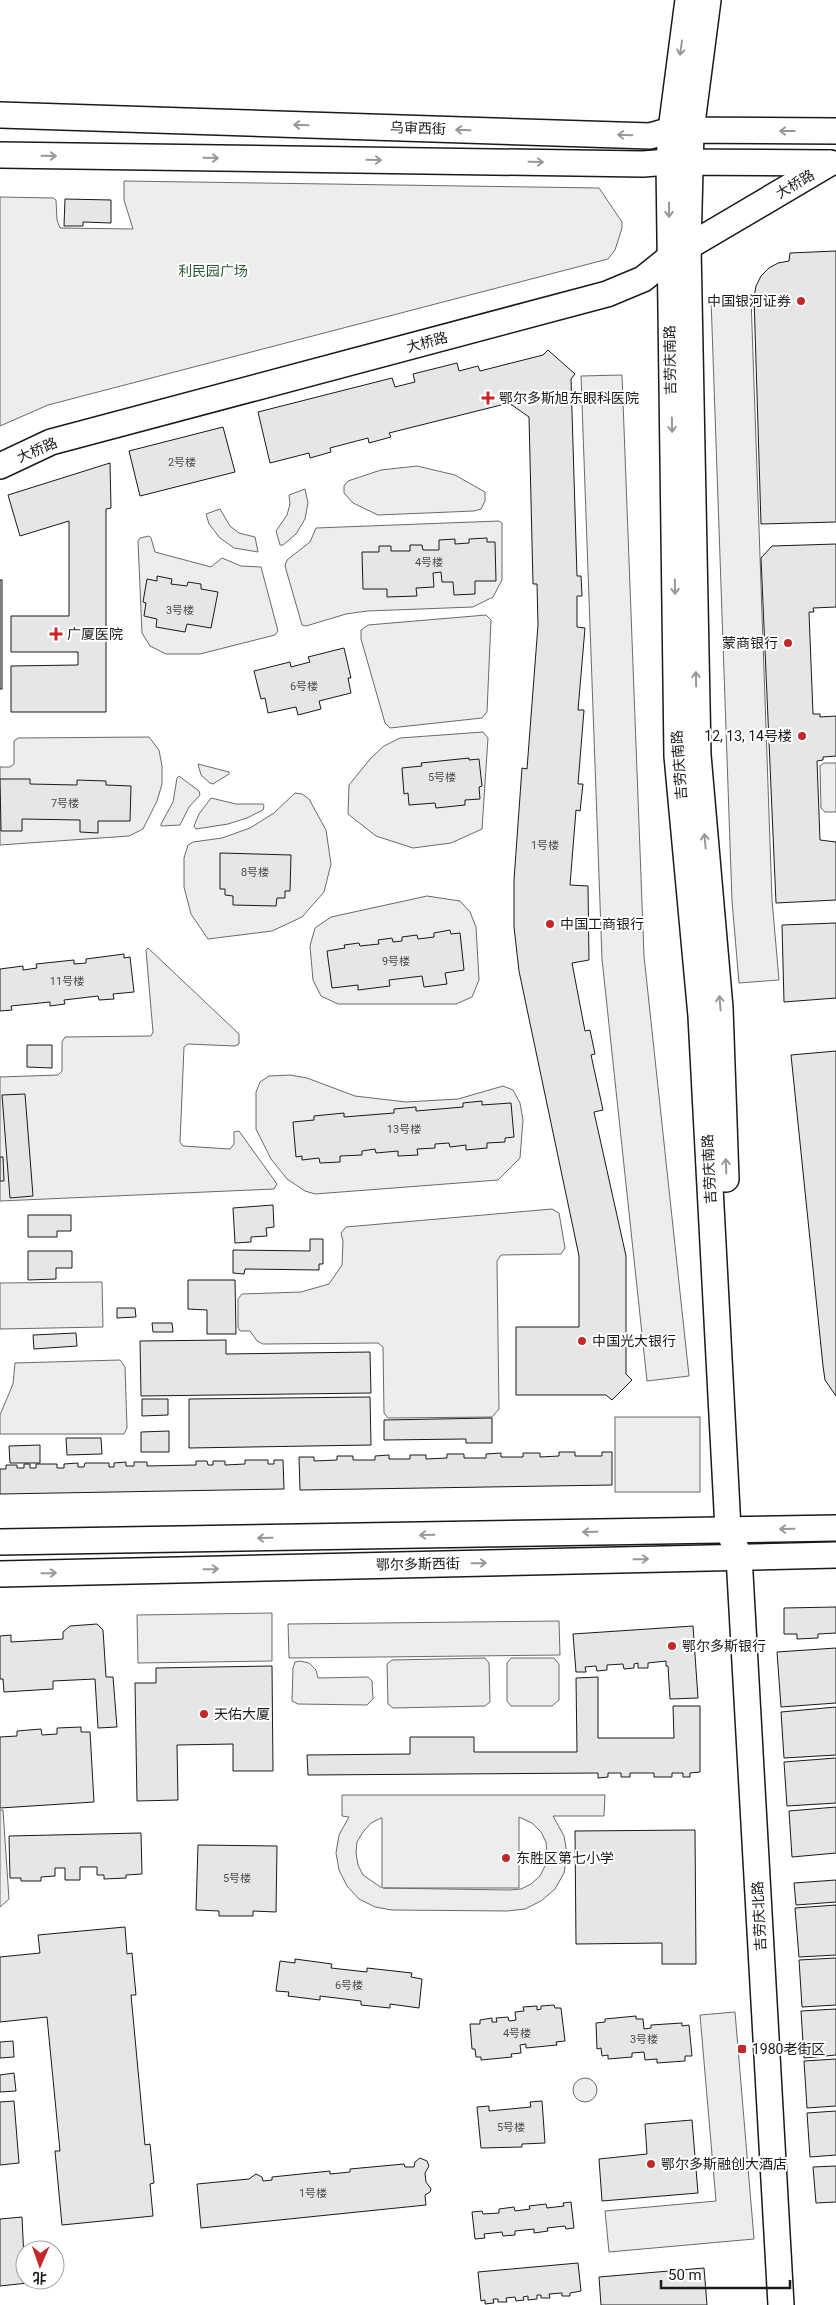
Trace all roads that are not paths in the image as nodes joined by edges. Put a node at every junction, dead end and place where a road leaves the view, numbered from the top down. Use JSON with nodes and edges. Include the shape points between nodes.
{"nodes":[{"id":1,"x":688,"y":0,"type":"edge"},
{"id":2,"x":708,"y":0,"type":"edge"},
{"id":3,"x":0,"y":116,"type":"edge"},
{"id":4,"x":681,"y":131,"type":"junction"},
{"id":5,"x":836,"y":131,"type":"edge"},
{"id":6,"x":0,"y":155,"type":"edge"},
{"id":7,"x":679,"y":162,"type":"junction"},
{"id":8,"x":833,"y":163,"type":"edge"},
{"id":9,"x":678,"y":253,"type":"junction"},
{"id":10,"x":0,"y":466,"type":"edge"},
{"id":11,"x":836,"y":1528,"type":"edge"},
{"id":12,"x":733,"y":1529,"type":"junction"},
{"id":13,"x":0,"y":1542,"type":"edge"},
{"id":14,"x":836,"y":1555,"type":"edge"},
{"id":15,"x":739,"y":1556,"type":"junction"},
{"id":16,"x":0,"y":1574,"type":"edge"},
{"id":17,"x":780,"y":2305,"type":"edge"}],
"edges":[{"from":1,"to":4,"type":"main road","name":"吉劳庆南路","one_way":true},
{"from":2,"to":4,"type":"main road","name":"吉劳庆南路"},
{"from":4,"to":3,"type":"main road","name":"乌审西街","one_way":true,"via":[[650,136]]},
{"from":5,"to":4,"type":"main road","name":"乌审西街","one_way":true},
{"from":4,"to":7,"type":"main road","name":"吉劳庆南路"},
{"from":6,"to":7,"type":"main road","one_way":true},
{"from":7,"to":8,"type":"main road"},
{"from":7,"to":9,"type":"main road","name":"吉劳庆南路"},
{"from":8,"to":9,"type":"main road","name":"大桥路"},
{"from":9,"to":10,"type":"main road","name":"大桥路","via":[[643,279],[607,294],[51,442]]},
{"from":9,"to":12,"type":"main road","name":"吉劳庆南路","via":[[677,756],[701,1016]]},
{"from":11,"to":12,"type":"main road","name":"鄂尔多斯西街","one_way":true},
{"from":12,"to":13,"type":"main road","name":"鄂尔多斯西街","one_way":true},
{"from":12,"to":15,"type":"main road","name":"吉劳庆北路"},
{"from":14,"to":15,"type":"main road","name":"鄂尔多斯西街"},
{"from":16,"to":15,"type":"main road","name":"鄂尔多斯西街","one_way":true},
{"from":15,"to":17,"type":"main road","name":"吉劳庆北路"}]}
